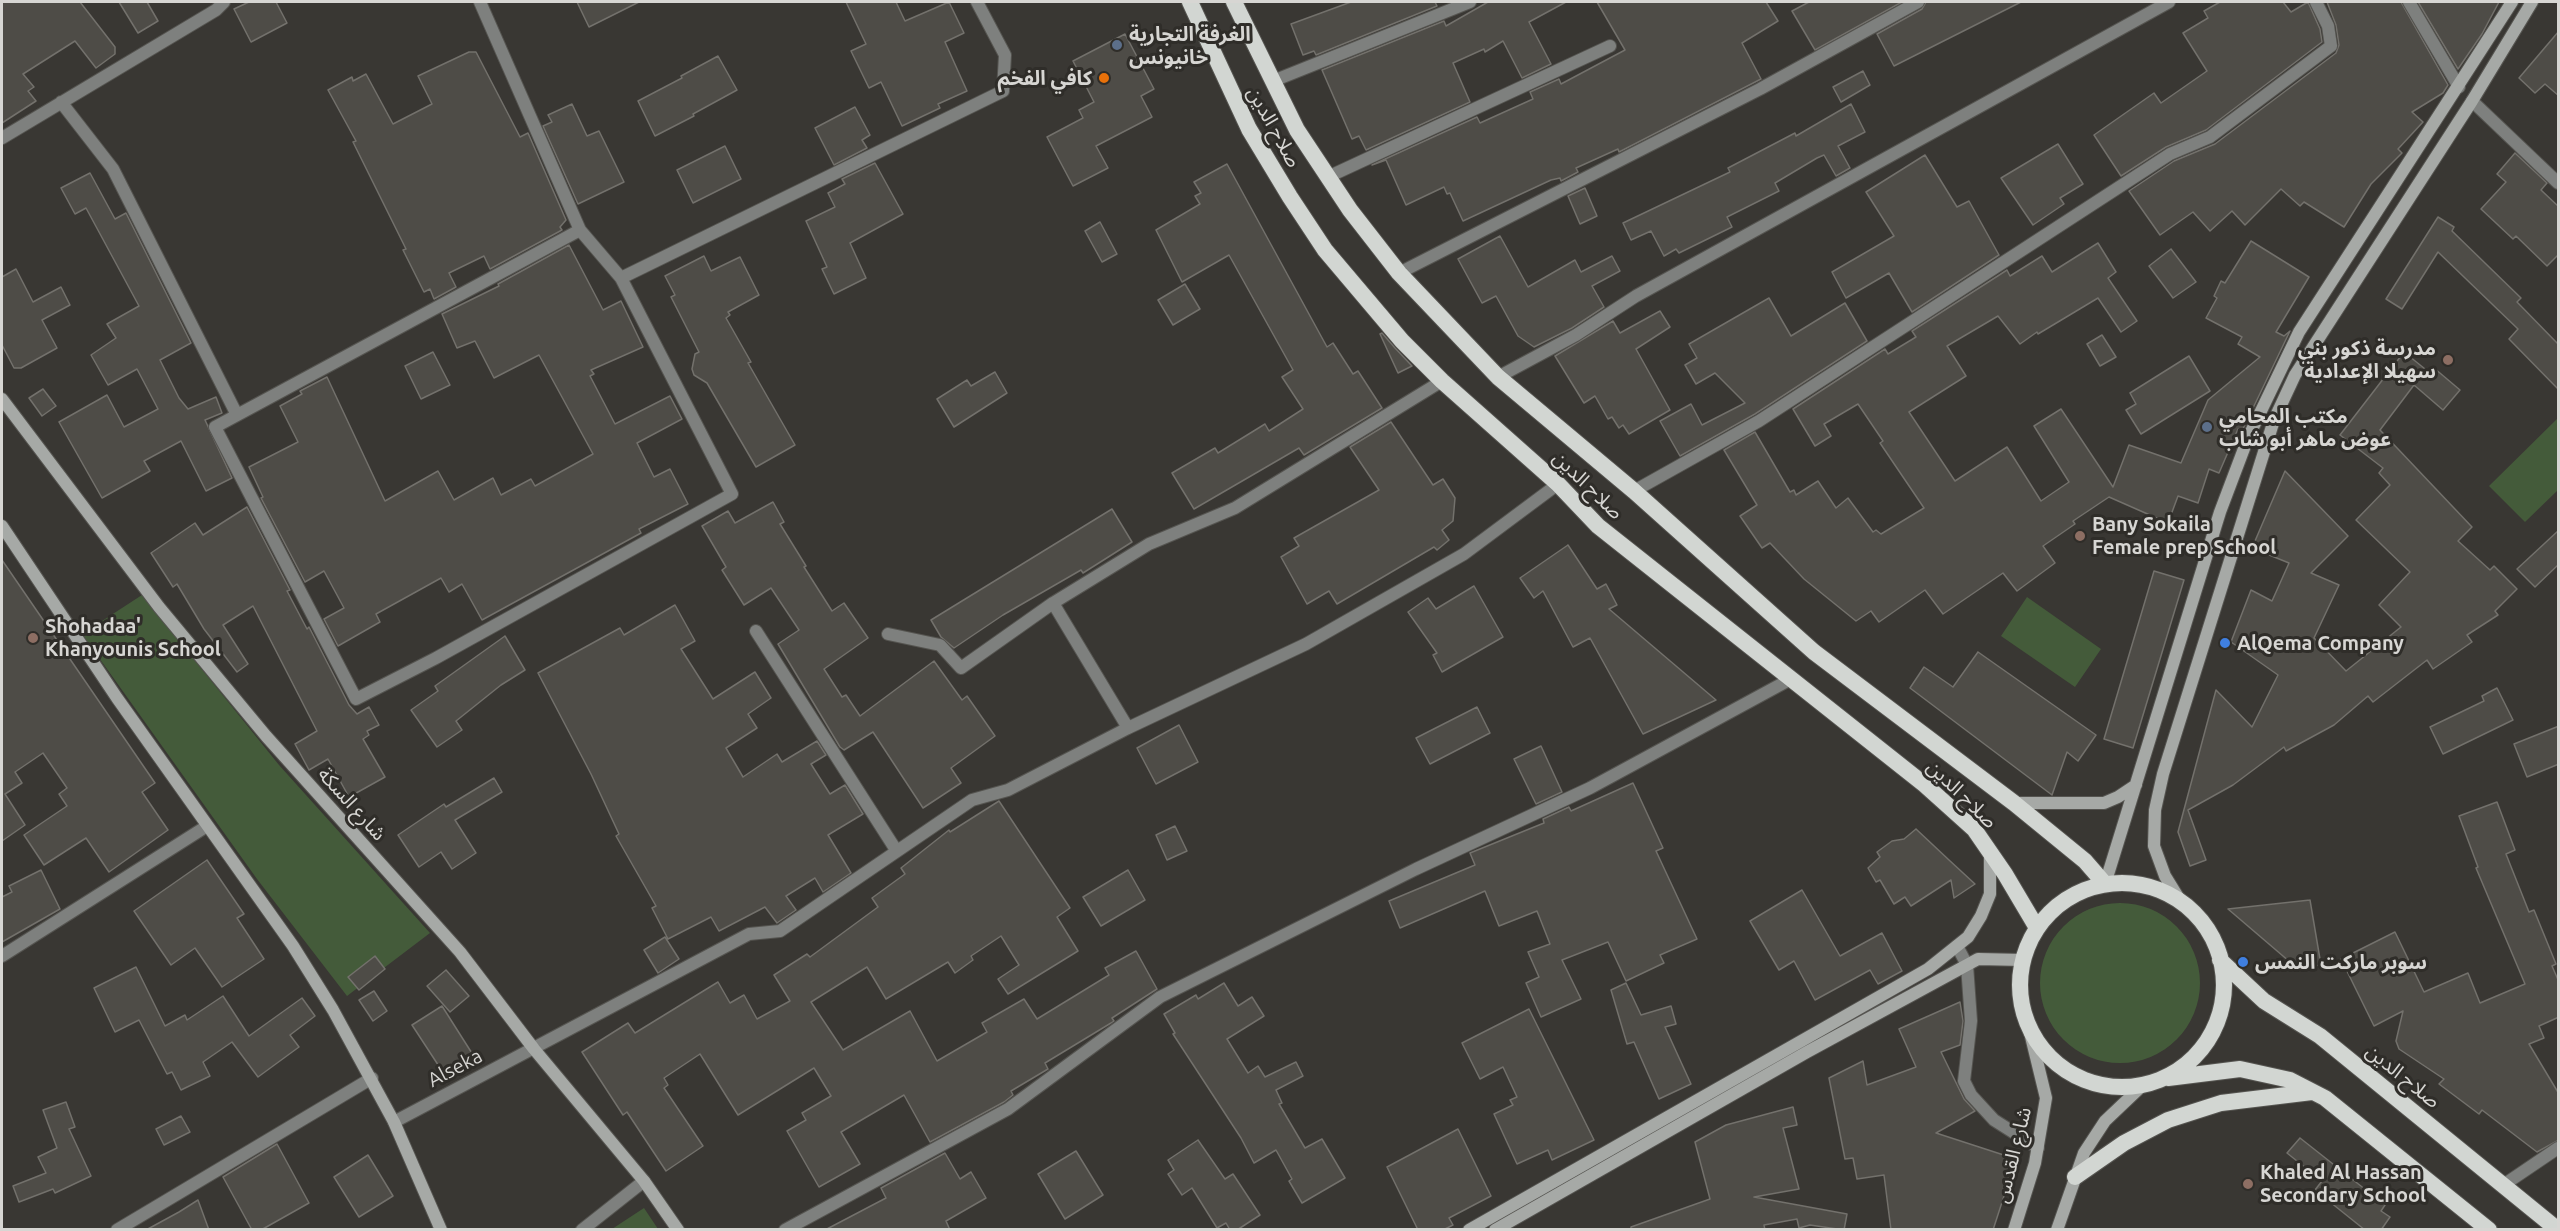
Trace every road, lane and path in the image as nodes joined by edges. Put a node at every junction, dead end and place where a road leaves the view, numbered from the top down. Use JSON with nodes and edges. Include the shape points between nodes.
{"nodes":[{"id":1,"x":224,"y":2,"type":"edge"},
{"id":2,"x":480,"y":2,"type":"edge"},
{"id":3,"x":977,"y":2,"type":"edge"},
{"id":4,"x":1190,"y":2,"type":"edge"},
{"id":5,"x":1234,"y":2,"type":"edge"},
{"id":6,"x":1470,"y":2,"type":"edge"},
{"id":7,"x":1918,"y":2,"type":"edge"},
{"id":8,"x":2169,"y":2,"type":"edge"},
{"id":9,"x":2316,"y":2,"type":"edge"},
{"id":10,"x":2409,"y":2,"type":"edge"},
{"id":11,"x":2512,"y":2,"type":"edge"},
{"id":12,"x":2532,"y":2,"type":"edge"},
{"id":13,"x":1610,"y":46,"type":"dead end"},
{"id":14,"x":1278,"y":79,"type":"dead end"},
{"id":15,"x":2459,"y":87,"type":"junction"},
{"id":16,"x":2472,"y":101,"type":"junction"},
{"id":17,"x":61,"y":102,"type":"junction"},
{"id":18,"x":2,"y":138,"type":"edge"},
{"id":19,"x":1332,"y":176,"type":"dead end"},
{"id":20,"x":2559,"y":183,"type":"edge"},
{"id":21,"x":580,"y":230,"type":"junction"},
{"id":22,"x":1399,"y":273,"type":"junction"},
{"id":23,"x":621,"y":278,"type":"junction"},
{"id":24,"x":1498,"y":377,"type":"junction"},
{"id":25,"x":1442,"y":381,"type":"junction"},
{"id":26,"x":2,"y":399,"type":"edge"},
{"id":27,"x":237,"y":415,"type":"junction"},
{"id":28,"x":1558,"y":483,"type":"junction"},
{"id":29,"x":1634,"y":491,"type":"junction"},
{"id":30,"x":2,"y":526,"type":"edge"},
{"id":31,"x":1053,"y":603,"type":"junction"},
{"id":32,"x":756,"y":631,"type":"dead end"},
{"id":33,"x":888,"y":634,"type":"dead end"},
{"id":34,"x":1789,"y":680,"type":"junction"},
{"id":35,"x":1128,"y":728,"type":"junction"},
{"id":36,"x":2136,"y":784,"type":"junction"},
{"id":37,"x":2014,"y":802,"type":"junction"},
{"id":38,"x":207,"y":826,"type":"junction"},
{"id":39,"x":896,"y":850,"type":"junction"},
{"id":40,"x":1990,"y":852,"type":"junction"},
{"id":41,"x":2105,"y":884,"type":"junction"},
{"id":42,"x":2181,"y":902,"type":"junction"},
{"id":43,"x":2037,"y":928,"type":"junction"},
{"id":44,"x":1957,"y":946,"type":"junction"},
{"id":45,"x":2,"y":956,"type":"edge"},
{"id":46,"x":2023,"y":960,"type":"junction"},
{"id":47,"x":2220,"y":960,"type":"junction"},
{"id":48,"x":1967,"y":965,"type":"junction"},
{"id":49,"x":2027,"y":1020,"type":"junction"},
{"id":50,"x":534,"y":1048,"type":"junction"},
{"id":51,"x":372,"y":1078,"type":"junction"},
{"id":52,"x":2161,"y":1078,"type":"junction"},
{"id":53,"x":2144,"y":1084,"type":"junction"},
{"id":54,"x":2314,"y":1092,"type":"junction"},
{"id":55,"x":394,"y":1122,"type":"junction"},
{"id":56,"x":2038,"y":1148,"type":"junction"},
{"id":57,"x":2559,"y":1148,"type":"edge"},
{"id":58,"x":2075,"y":1177,"type":"junction"},
{"id":59,"x":644,"y":1181,"type":"junction"},
{"id":60,"x":2502,"y":1186,"type":"junction"},
{"id":61,"x":2547,"y":1226,"type":"edge"},
{"id":62,"x":117,"y":1230,"type":"edge"},
{"id":63,"x":441,"y":1230,"type":"edge"},
{"id":64,"x":582,"y":1230,"type":"edge"},
{"id":65,"x":678,"y":1230,"type":"edge"},
{"id":66,"x":785,"y":1230,"type":"edge"},
{"id":67,"x":1469,"y":1230,"type":"edge"},
{"id":68,"x":1495,"y":1230,"type":"edge"},
{"id":69,"x":2014,"y":1230,"type":"edge"},
{"id":70,"x":2057,"y":1230,"type":"edge"},
{"id":71,"x":2489,"y":1230,"type":"edge"}],
"edges":[{"from":1,"to":17,"type":"street"},
{"from":2,"to":21,"type":"street"},
{"from":3,"to":23,"type":"street","via":[[1005,55],[1003,91]]},
{"from":4,"to":25,"type":"highway","name":"صلاح الدين","via":[[1248,129],[1325,250]]},
{"from":5,"to":22,"type":"highway","name":"صلاح الدين","via":[[1297,130],[1350,210]]},
{"from":6,"to":14,"type":"street"},
{"from":7,"to":22,"type":"street","via":[[1760,89]]},
{"from":8,"to":24,"type":"street","via":[[1636,296],[1576,335]]},
{"from":9,"to":29,"type":"street","via":[[2328,26],[2331,46],[2210,137],[2170,154],[1759,421]]},
{"from":10,"to":15,"type":"street"},
{"from":11,"to":15,"type":"main road"},
{"from":12,"to":16,"type":"main road"},
{"from":13,"to":19,"type":"street"},
{"from":15,"to":36,"type":"main road","via":[[2299,332],[2248,438],[2220,512]]},
{"from":16,"to":20,"type":"street"},
{"from":16,"to":42,"type":"main road","via":[[2295,375],[2274,420],[2155,810],[2154,846],[2165,876]]},
{"from":17,"to":18,"type":"street"},
{"from":17,"to":27,"type":"street","via":[[113,169]]},
{"from":21,"to":23,"type":"street"},
{"from":21,"to":27,"type":"street"},
{"from":22,"to":24,"type":"highway","name":"صلاح الدين"},
{"from":23,"to":27,"type":"street","via":[[732,494],[356,699],[215,427]]},
{"from":24,"to":29,"type":"highway","name":"صلاح الدين"},
{"from":25,"to":28,"type":"highway","name":"صلاح الدين"},
{"from":25,"to":31,"type":"street","via":[[1234,508],[1149,544]]},
{"from":26,"to":50,"type":"main road","name":"شارع السكة","via":[[159,607],[266,736],[460,952]]},
{"from":28,"to":34,"type":"highway","name":"صلاح الدين","via":[[1598,526]]},
{"from":28,"to":35,"type":"street","name":"Alseka","via":[[1464,554],[1316,638]]},
{"from":29,"to":37,"type":"highway","name":"صلاح الدين","via":[[1814,652]]},
{"from":30,"to":38,"type":"main road","via":[[66,625]]},
{"from":31,"to":33,"type":"street","via":[[961,668],[940,645]]},
{"from":31,"to":35,"type":"street"},
{"from":32,"to":39,"type":"street"},
{"from":34,"to":40,"type":"highway","name":"صلاح الدين","via":[[1925,785],[1974,829]]},
{"from":34,"to":66,"type":"street","via":[[1590,788],[1160,996],[1008,1109]]},
{"from":35,"to":39,"type":"street","name":"Alseka","via":[[1008,790],[972,800]]},
{"from":36,"to":37,"type":"main road","via":[[2104,803]]},
{"from":36,"to":41,"type":"main road"},
{"from":37,"to":41,"type":"highway","name":"صلاح الدين","via":[[2085,861]]},
{"from":38,"to":45,"type":"street"},
{"from":38,"to":51,"type":"main road","via":[[293,946]]},
{"from":39,"to":50,"type":"street","name":"Alseka","via":[[780,931],[748,934]]},
{"from":40,"to":43,"type":"highway","name":"صلاح الدين"},
{"from":40,"to":44,"type":"main road","via":[[1990,894],[1968,937]]},
{"from":41,"to":42,"type":"highway","via":[[2154,887]]},
{"from":41,"to":43,"type":"highway","via":[[2067,899]]},
{"from":42,"to":47,"type":"highway","via":[[2200,919]]},
{"from":43,"to":46,"type":"highway"},
{"from":44,"to":48,"type":"street"},
{"from":44,"to":67,"type":"main road","via":[[1928,969]]},
{"from":46,"to":48,"type":"main road","via":[[1978,959]]},
{"from":46,"to":49,"type":"highway","via":[[2020,977]]},
{"from":47,"to":52,"type":"highway","via":[[2223,1000],[2215,1027],[2186,1064]]},
{"from":47,"to":60,"type":"highway","name":"صلاح الدين","via":[[2264,1001],[2320,1036]]},
{"from":48,"to":56,"type":"street","via":[[1971,1021],[1964,1080],[1971,1095],[1994,1120]]},
{"from":48,"to":68,"type":"main road"},
{"from":49,"to":53,"type":"highway","via":[[2048,1056],[2071,1074],[2098,1084]]},
{"from":49,"to":56,"type":"main road","name":"شارع القدس","via":[[2046,1098]]},
{"from":50,"to":55,"type":"street","name":"Alseka"},
{"from":50,"to":59,"type":"main road","name":"شارع السكة"},
{"from":51,"to":55,"type":"main road"},
{"from":51,"to":62,"type":"street"},
{"from":52,"to":53,"type":"highway"},
{"from":52,"to":54,"type":"highway","via":[[2240,1069],[2290,1080]]},
{"from":53,"to":58,"type":"main road","via":[[2105,1121],[2084,1153]]},
{"from":54,"to":58,"type":"highway","via":[[2221,1102],[2168,1120],[2124,1143]]},
{"from":54,"to":71,"type":"highway"},
{"from":55,"to":63,"type":"main road"},
{"from":56,"to":69,"type":"main road","name":"شارع القدس"},
{"from":57,"to":60,"type":"street"},
{"from":58,"to":70,"type":"main road"},
{"from":59,"to":64,"type":"street"},
{"from":59,"to":65,"type":"main road","name":"شارع السكة"},
{"from":60,"to":61,"type":"highway","name":"صلاح الدين"}]}
